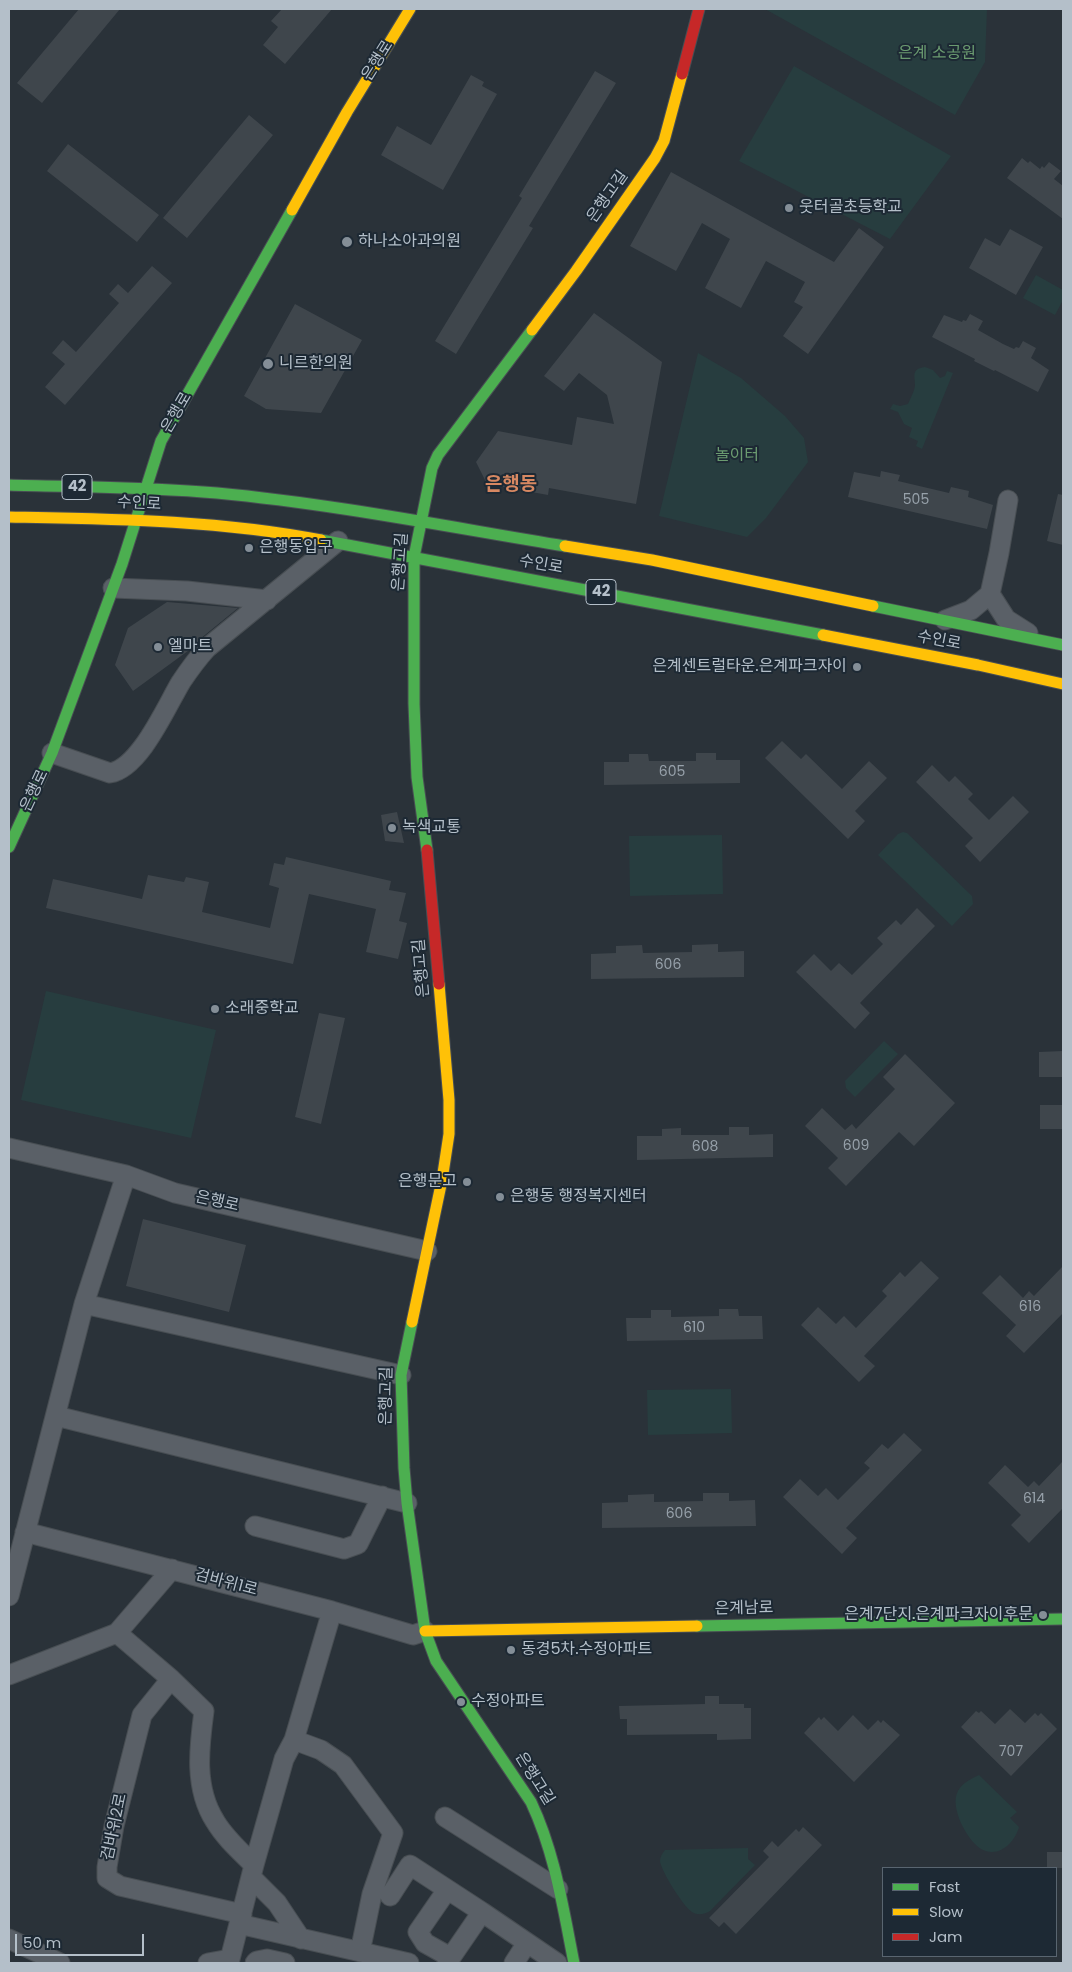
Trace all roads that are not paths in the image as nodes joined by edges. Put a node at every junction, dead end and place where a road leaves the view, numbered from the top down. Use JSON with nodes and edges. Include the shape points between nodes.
{"nodes":[{"id":1,"x":410,"y":9,"type":"edge"},
{"id":2,"x":699,"y":9,"type":"edge"},
{"id":3,"x":9,"y":485,"type":"edge"},
{"id":4,"x":146,"y":488,"type":"junction"},
{"id":5,"x":1008,"y":500,"type":"dead end"},
{"id":6,"x":9,"y":517,"type":"edge"},
{"id":7,"x":137,"y":520,"type":"junction"},
{"id":8,"x":421,"y":522,"type":"junction"},
{"id":9,"x":338,"y":541,"type":"junction"},
{"id":10,"x":414,"y":557,"type":"junction"},
{"id":11,"x":113,"y":588,"type":"junction"},
{"id":12,"x":990,"y":594,"type":"junction"},
{"id":13,"x":267,"y":600,"type":"junction"},
{"id":14,"x":945,"y":620,"type":"junction"},
{"id":15,"x":1038,"y":640,"type":"junction"},
{"id":16,"x":1063,"y":646,"type":"edge"},
{"id":17,"x":1063,"y":684,"type":"edge"},
{"id":18,"x":52,"y":753,"type":"junction"},
{"id":19,"x":9,"y":847,"type":"edge"},
{"id":20,"x":9,"y":1148,"type":"edge"},
{"id":21,"x":126,"y":1175,"type":"junction"},
{"id":22,"x":426,"y":1252,"type":"junction"},
{"id":23,"x":84,"y":1304,"type":"junction"},
{"id":24,"x":400,"y":1375,"type":"junction"},
{"id":25,"x":56,"y":1416,"type":"junction"},
{"id":26,"x":382,"y":1496,"type":"junction"},
{"id":27,"x":407,"y":1502,"type":"junction"},
{"id":28,"x":255,"y":1526,"type":"dead end"},
{"id":29,"x":25,"y":1532,"type":"junction"},
{"id":30,"x":172,"y":1569,"type":"junction"},
{"id":31,"x":9,"y":1596,"type":"edge"},
{"id":32,"x":332,"y":1612,"type":"junction"},
{"id":33,"x":1063,"y":1619,"type":"edge"},
{"id":34,"x":425,"y":1631,"type":"junction"},
{"id":35,"x":117,"y":1633,"type":"junction"},
{"id":36,"x":9,"y":1675,"type":"edge"},
{"id":37,"x":171,"y":1679,"type":"junction"},
{"id":38,"x":294,"y":1740,"type":"junction"},
{"id":39,"x":445,"y":1817,"type":"dead end"},
{"id":40,"x":252,"y":1871,"type":"junction"},
{"id":41,"x":558,"y":1889,"type":"junction"},
{"id":42,"x":447,"y":1890,"type":"junction"},
{"id":43,"x":390,"y":1896,"type":"dead end"},
{"id":44,"x":482,"y":1912,"type":"junction"},
{"id":45,"x":241,"y":1919,"type":"junction"},
{"id":46,"x":9,"y":1939,"type":"edge"},
{"id":47,"x":301,"y":1939,"type":"junction"},
{"id":48,"x":527,"y":1943,"type":"junction"},
{"id":49,"x":360,"y":1952,"type":"junction"},
{"id":50,"x":449,"y":1960,"type":"edge"},
{"id":51,"x":230,"y":1961,"type":"edge"},
{"id":52,"x":60,"y":1963,"type":"edge"},
{"id":53,"x":208,"y":1963,"type":"edge"},
{"id":54,"x":255,"y":1963,"type":"edge"},
{"id":55,"x":285,"y":1963,"type":"edge"},
{"id":56,"x":409,"y":1963,"type":"edge"},
{"id":57,"x":514,"y":1963,"type":"edge"},
{"id":58,"x":557,"y":1963,"type":"edge"},
{"id":59,"x":574,"y":1963,"type":"edge"}],
"edges":[{"from":1,"to":4,"type":"street","name":"은행로","via":[[347,112],[161,442]]},
{"from":2,"to":8,"type":"street","name":"은행고길","via":[[664,141],[655,158],[576,271],[442,449],[432,468]]},
{"from":3,"to":4,"type":"street","name":"수인로","number":"42"},
{"from":4,"to":7,"type":"street","name":"은행로"},
{"from":4,"to":8,"type":"street","name":"수인로","number":"42","via":[[295,502]]},
{"from":5,"to":12,"type":"street"},
{"from":6,"to":7,"type":"street","name":"수인로","number":"42"},
{"from":7,"to":9,"type":"street","name":"수인로","number":"42","via":[[270,530]]},
{"from":7,"to":11,"type":"street","name":"은행로"},
{"from":8,"to":10,"type":"street","name":"은행고길"},
{"from":8,"to":14,"type":"street","name":"수인로","number":"42","via":[[652,560]]},
{"from":9,"to":10,"type":"street","name":"수인로","number":"42"},
{"from":9,"to":13,"type":"street"},
{"from":10,"to":17,"type":"street","name":"수인로","number":"42","via":[[710,612]]},
{"from":10,"to":22,"type":"street","name":"은행고길","via":[[417,777],[430,873],[449,1100],[448,1143]]},
{"from":11,"to":13,"type":"street","via":[[187,591]]},
{"from":11,"to":18,"type":"street","name":"은행로"},
{"from":12,"to":14,"type":"street","via":[[971,610]]},
{"from":12,"to":15,"type":"street","via":[[1006,619]]},
{"from":13,"to":18,"type":"street","via":[[207,648],[192,666],[154,732],[118,772],[110,773]]},
{"from":14,"to":15,"type":"street","name":"수인로","number":"42"},
{"from":15,"to":16,"type":"street","name":"수인로","number":"42"},
{"from":18,"to":19,"type":"street","name":"은행로"},
{"from":20,"to":21,"type":"street","name":"은행로"},
{"from":21,"to":22,"type":"street","name":"은행로","via":[[175,1193]]},
{"from":21,"to":23,"type":"street"},
{"from":22,"to":24,"type":"street","name":"은행고길"},
{"from":23,"to":24,"type":"street"},
{"from":23,"to":25,"type":"street"},
{"from":24,"to":27,"type":"street","name":"은행고길"},
{"from":25,"to":26,"type":"street"},
{"from":25,"to":29,"type":"street"},
{"from":26,"to":27,"type":"street"},
{"from":26,"to":28,"type":"street","via":[[358,1544],[344,1549]]},
{"from":27,"to":34,"type":"street","name":"은행고길"},
{"from":29,"to":30,"type":"street","name":"검바위1로"},
{"from":29,"to":31,"type":"street"},
{"from":30,"to":32,"type":"street","name":"검바위1로"},
{"from":30,"to":35,"type":"street"},
{"from":32,"to":34,"type":"street","name":"검바위1로","via":[[413,1635]]},
{"from":32,"to":38,"type":"street"},
{"from":33,"to":34,"type":"street","name":"은계남로"},
{"from":34,"to":41,"type":"street","name":"은행고길","via":[[436,1661],[541,1822]]},
{"from":35,"to":36,"type":"street"},
{"from":35,"to":37,"type":"street"},
{"from":37,"to":40,"type":"street","via":[[204,1711],[199,1771],[206,1804]]},
{"from":37,"to":45,"type":"street","name":"검바위2로","via":[[142,1715],[114,1826],[107,1878],[120,1886]]},
{"from":38,"to":40,"type":"street","via":[[284,1759]]},
{"from":38,"to":49,"type":"street","via":[[321,1750],[343,1765],[393,1833],[372,1894]]},
{"from":39,"to":41,"type":"street"},
{"from":40,"to":45,"type":"street"},
{"from":40,"to":47,"type":"street"},
{"from":41,"to":59,"type":"street","name":"은행고길"},
{"from":42,"to":43,"type":"street","via":[[410,1865]]},
{"from":42,"to":44,"type":"street"},
{"from":42,"to":50,"type":"street","via":[[418,1932],[425,1943]]},
{"from":44,"to":48,"type":"street"},
{"from":44,"to":50,"type":"street"},
{"from":45,"to":47,"type":"street","name":"검바위2로"},
{"from":45,"to":51,"type":"street"},
{"from":46,"to":52,"type":"street"},
{"from":47,"to":49,"type":"street","name":"검바위2로"},
{"from":48,"to":57,"type":"street"},
{"from":48,"to":58,"type":"street"},
{"from":49,"to":56,"type":"street","name":"검바위2로"},
{"from":51,"to":53,"type":"street"},
{"from":54,"to":55,"type":"street","via":[[267,1959]]}]}
